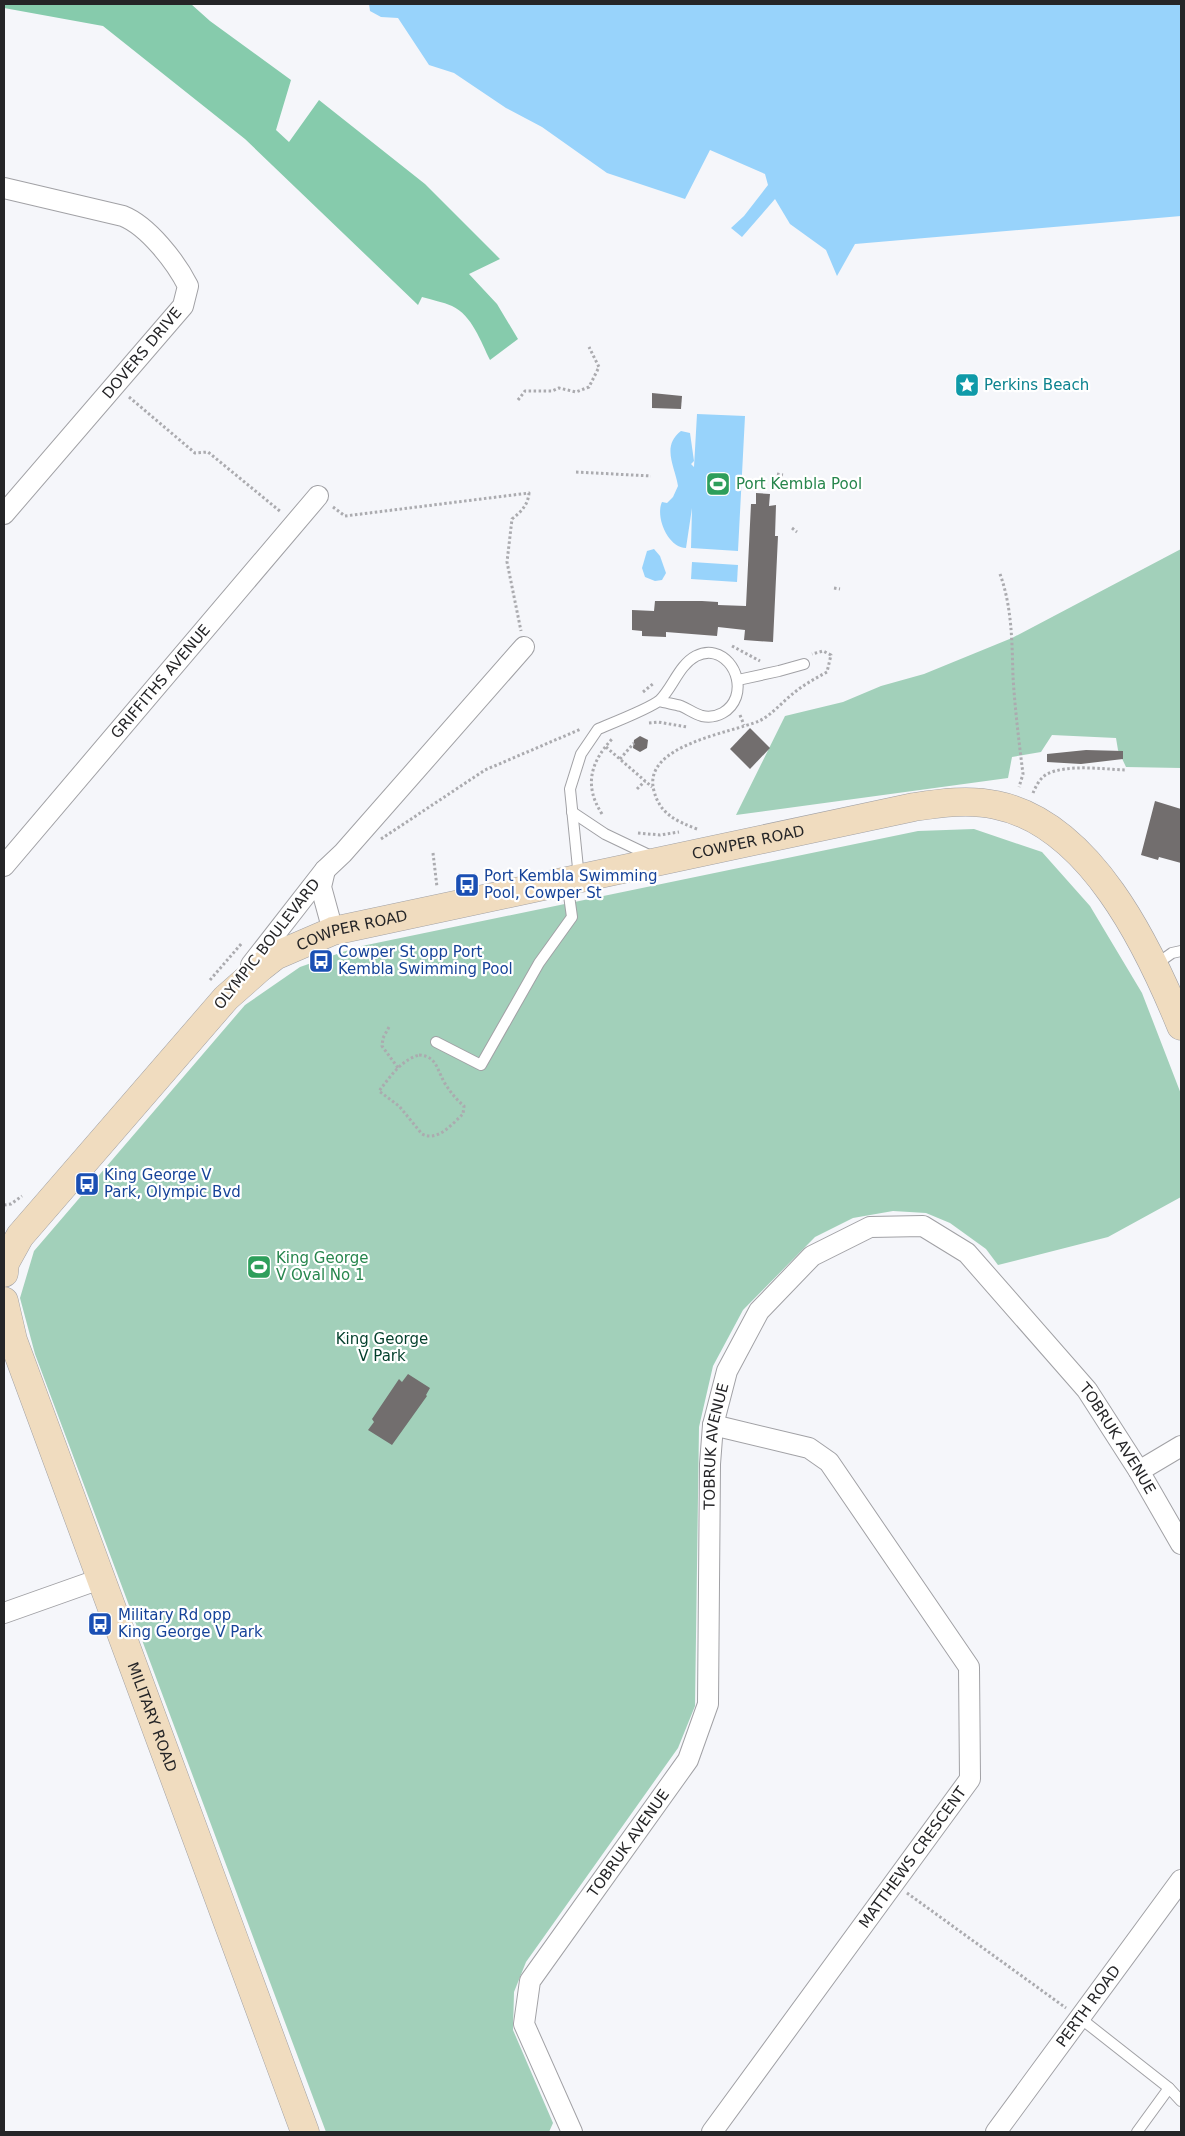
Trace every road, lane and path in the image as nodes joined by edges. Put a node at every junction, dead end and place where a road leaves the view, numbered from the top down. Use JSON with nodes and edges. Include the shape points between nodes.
{"nodes":[{"id":1,"x":4,"y":188,"type":"edge"},
{"id":2,"x":589,"y":348,"type":"dead end"},
{"id":3,"x":115,"y":385,"type":"junction"},
{"id":4,"x":518,"y":400,"type":"dead end"},
{"id":5,"x":576,"y":472,"type":"dead end"},
{"id":6,"x":777,"y":474,"type":"dead end"},
{"id":7,"x":782,"y":475,"type":"dead end"},
{"id":8,"x":651,"y":476,"type":"dead end"},
{"id":9,"x":318,"y":496,"type":"joint"},
{"id":10,"x":272,"y":505,"type":"dead end"},
{"id":11,"x":4,"y":514,"type":"edge"},
{"id":12,"x":792,"y":528,"type":"dead end"},
{"id":13,"x":797,"y":532,"type":"dead end"},
{"id":14,"x":1000,"y":574,"type":"dead end"},
{"id":15,"x":834,"y":588,"type":"dead end"},
{"id":16,"x":840,"y":589,"type":"dead end"},
{"id":17,"x":725,"y":644,"type":"dead end"},
{"id":18,"x":524,"y":647,"type":"joint"},
{"id":19,"x":805,"y":660,"type":"joint"},
{"id":20,"x":766,"y":662,"type":"dead end"},
{"id":21,"x":657,"y":679,"type":"dead end"},
{"id":22,"x":738,"y":680,"type":"junction"},
{"id":23,"x":637,"y":697,"type":"dead end"},
{"id":24,"x":659,"y":701,"type":"junction"},
{"id":25,"x":740,"y":715,"type":"dead end"},
{"id":26,"x":586,"y":725,"type":"dead end"},
{"id":27,"x":640,"y":725,"type":"dead end"},
{"id":28,"x":744,"y":725,"type":"junction"},
{"id":29,"x":689,"y":727,"type":"dead end"},
{"id":30,"x":617,"y":736,"type":"dead end"},
{"id":31,"x":634,"y":743,"type":"dead end"},
{"id":32,"x":606,"y":747,"type":"junction"},
{"id":33,"x":620,"y":759,"type":"junction"},
{"id":34,"x":1125,"y":770,"type":"dead end"},
{"id":35,"x":645,"y":780,"type":"junction"},
{"id":36,"x":652,"y":787,"type":"junction"},
{"id":37,"x":1019,"y":787,"type":"dead end"},
{"id":38,"x":637,"y":789,"type":"dead end"},
{"id":39,"x":1033,"y":793,"type":"dead end"},
{"id":40,"x":572,"y":812,"type":"junction"},
{"id":41,"x":604,"y":817,"type":"dead end"},
{"id":42,"x":634,"y":832,"type":"dead end"},
{"id":43,"x":343,"y":853,"type":"junction"},
{"id":44,"x":433,"y":854,"type":"dead end"},
{"id":45,"x":664,"y":862,"type":"junction"},
{"id":46,"x":4,"y":866,"type":"edge"},
{"id":47,"x":325,"y":870,"type":"junction"},
{"id":48,"x":573,"y":880,"type":"junction"},
{"id":49,"x":440,"y":891,"type":"dead end"},
{"id":50,"x":333,"y":931,"type":"junction"},
{"id":51,"x":1181,"y":951,"type":"edge"},
{"id":52,"x":1155,"y":965,"type":"junction"},
{"id":53,"x":226,"y":998,"type":"junction"},
{"id":54,"x":1181,"y":1026,"type":"edge"},
{"id":55,"x":389,"y":1027,"type":"dead end"},
{"id":56,"x":436,"y":1042,"type":"dead end"},
{"id":57,"x":398,"y":1068,"type":"junction"},
{"id":58,"x":8,"y":1242,"type":"edge"},
{"id":59,"x":4,"y":1273,"type":"edge"},
{"id":60,"x":4,"y":1301,"type":"edge"},
{"id":61,"x":714,"y":1425,"type":"junction"},
{"id":62,"x":1181,"y":1446,"type":"edge"},
{"id":63,"x":1139,"y":1471,"type":"junction"},
{"id":64,"x":1181,"y":1544,"type":"edge"},
{"id":65,"x":100,"y":1579,"type":"junction"},
{"id":66,"x":4,"y":1613,"type":"edge"},
{"id":67,"x":1181,"y":1880,"type":"edge"},
{"id":68,"x":894,"y":1884,"type":"junction"},
{"id":69,"x":1080,"y":2018,"type":"junction"},
{"id":70,"x":1169,"y":2088,"type":"junction"},
{"id":71,"x":1181,"y":2101,"type":"edge"},
{"id":72,"x":305,"y":2132,"type":"edge"},
{"id":73,"x":572,"y":2132,"type":"edge"},
{"id":74,"x":712,"y":2132,"type":"edge"},
{"id":75,"x":996,"y":2132,"type":"edge"},
{"id":76,"x":1137,"y":2132,"type":"edge"}],
"edges":[{"from":1,"to":3,"type":"street","name":"DOVERS DRIVE","via":[[134,220],[181,272],[188,286],[183,306]]},
{"from":2,"to":4,"type":"path","via":[[599,367],[589,388],[576,392],[559,388],[525,391]]},
{"from":3,"to":10,"type":"path","via":[[195,452],[208,452]]},
{"from":3,"to":11,"type":"street","name":"DOVERS DRIVE"},
{"from":5,"to":8,"type":"path"},
{"from":6,"to":7,"type":"path"},
{"from":9,"to":18,"type":"path","via":[[345,516],[529,493],[528,502],[512,519],[507,562]]},
{"from":9,"to":46,"type":"street","name":"GRIFFITHS AVENUE"},
{"from":12,"to":13,"type":"path"},
{"from":14,"to":37,"type":"path","via":[[1007,594],[1012,638],[1023,774]]},
{"from":15,"to":16,"type":"path"},
{"from":17,"to":20,"type":"path"},
{"from":18,"to":43,"type":"street","name":"OLYMPIC BOULEVARD"},
{"from":19,"to":22,"type":"lane","via":[[779,671]]},
{"from":19,"to":28,"type":"path","via":[[823,651],[831,655],[827,672],[796,691],[760,720]]},
{"from":21,"to":23,"type":"path"},
{"from":22,"to":24,"type":"lane","via":[[738,692],[733,703],[725,712],[715,716],[701,716]]},
{"from":22,"to":24,"type":"lane","via":[[733,666],[727,661],[700,654],[686,664]]},
{"from":24,"to":40,"type":"lane","via":[[598,729],[591,737],[581,754],[570,789]]},
{"from":25,"to":28,"type":"path"},
{"from":26,"to":43,"type":"path","via":[[485,770],[374,844]]},
{"from":27,"to":29,"type":"path","via":[[658,722]]},
{"from":28,"to":36,"type":"path","via":[[707,736],[668,754],[657,769]]},
{"from":30,"to":32,"type":"path"},
{"from":31,"to":33,"type":"path"},
{"from":32,"to":33,"type":"path"},
{"from":32,"to":41,"type":"path","via":[[594,766],[591,785],[594,801]]},
{"from":33,"to":35,"type":"path"},
{"from":34,"to":39,"type":"path","via":[[1087,768],[1046,775]]},
{"from":35,"to":36,"type":"path"},
{"from":35,"to":38,"type":"path"},
{"from":36,"to":42,"type":"path","via":[[659,804],[670,817],[697,829],[660,835]]},
{"from":40,"to":45,"type":"lane","via":[[605,834]]},
{"from":40,"to":48,"type":"lane"},
{"from":43,"to":47,"type":"street","name":"OLYMPIC BOULEVARD"},
{"from":44,"to":49,"type":"path"},
{"from":45,"to":48,"type":"main road","name":"COWPER ROAD"},
{"from":45,"to":52,"type":"main road","name":"COWPER ROAD","via":[[940,803],[997,805],[1042,822],[1080,854],[1129,920]]},
{"from":47,"to":50,"type":"street","via":[[321,887]]},
{"from":47,"to":53,"type":"street","name":"OLYMPIC BOULEVARD"},
{"from":48,"to":50,"type":"main road","name":"COWPER ROAD"},
{"from":48,"to":56,"type":"lane","via":[[572,916],[539,962],[481,1066]]},
{"from":50,"to":53,"type":"main road","name":"COWPER ROAD","via":[[275,956]]},
{"from":51,"to":52,"type":"lane","via":[[1172,953]]},
{"from":52,"to":54,"type":"main road","name":"COWPER ROAD"},
{"from":53,"to":58,"type":"main road","name":"OLYMPIC BOULEVARD","via":[[78,1170]]},
{"from":55,"to":57,"type":"path","via":[[382,1046]]},
{"from":57,"to":57,"type":"path","via":[[412,1057],[427,1056],[451,1094],[464,1106],[463,1114],[441,1133],[422,1134],[399,1106],[379,1091]]},
{"from":58,"to":59,"type":"main road"},
{"from":60,"to":65,"type":"main road","name":"MILITARY ROAD","via":[[13,1340]]},
{"from":61,"to":63,"type":"street","name":"TOBRUK AVENUE","via":[[727,1371],[759,1311],[812,1256],[870,1228],[923,1226],[974,1261],[1087,1390]]},
{"from":61,"to":68,"type":"street","name":"MATTHEWS CRESCENT","via":[[809,1448],[829,1462],[969,1668],[970,1779]]},
{"from":61,"to":73,"type":"street","name":"TOBRUK AVENUE","via":[[710,1464],[708,1704],[688,1760],[530,1981],[524,2024]]},
{"from":62,"to":63,"type":"street"},
{"from":63,"to":64,"type":"street","name":"TOBRUK AVENUE"},
{"from":65,"to":66,"type":"street"},
{"from":65,"to":72,"type":"main road","name":"MILITARY ROAD"},
{"from":67,"to":69,"type":"street","name":"PERTH ROAD"},
{"from":68,"to":69,"type":"path"},
{"from":68,"to":74,"type":"street","name":"MATTHEWS CRESCENT"},
{"from":69,"to":70,"type":"lane"},
{"from":69,"to":75,"type":"street","name":"PERTH ROAD"},
{"from":70,"to":71,"type":"lane"},
{"from":70,"to":76,"type":"lane"}]}
